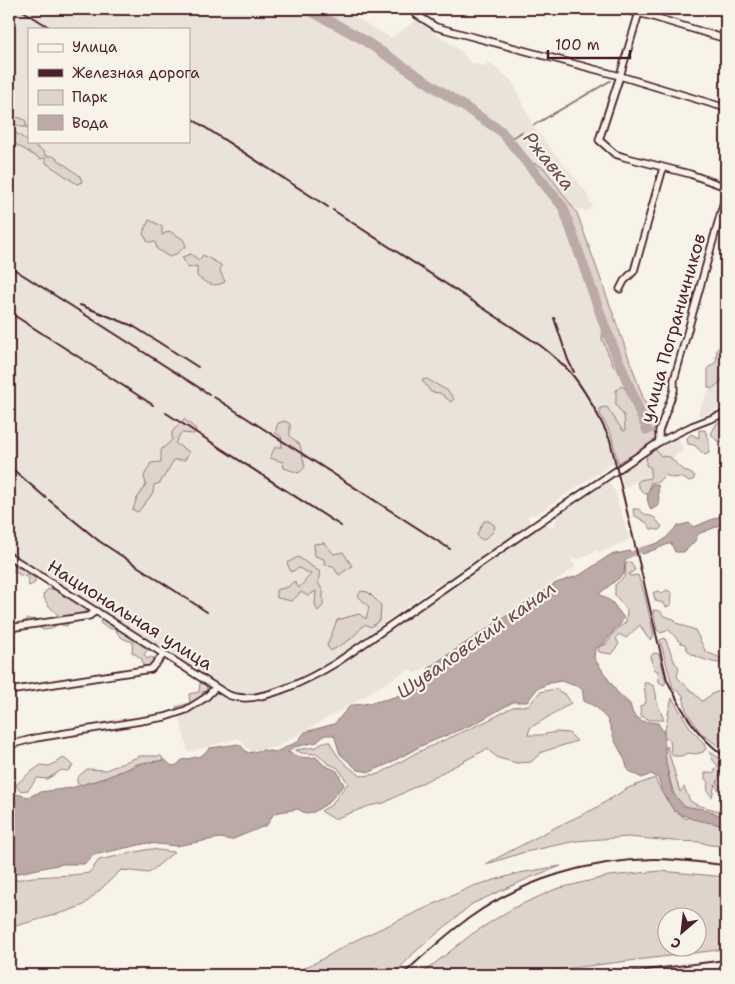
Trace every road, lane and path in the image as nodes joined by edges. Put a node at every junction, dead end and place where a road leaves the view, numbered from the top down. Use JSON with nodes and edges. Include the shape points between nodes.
{"nodes":[{"id":1,"x":412,"y":9,"type":"edge"},
{"id":2,"x":621,"y":9,"type":"edge"},
{"id":3,"x":639,"y":11,"type":"edge"},
{"id":4,"x":726,"y":39,"type":"edge"},
{"id":5,"x":620,"y":76,"type":"junction"},
{"id":6,"x":726,"y":108,"type":"edge"},
{"id":7,"x":663,"y":168,"type":"junction"},
{"id":8,"x":726,"y":187,"type":"edge"},
{"id":9,"x":726,"y":194,"type":"edge"},
{"id":10,"x":620,"y":289,"type":"dead end"},
{"id":11,"x":726,"y":413,"type":"edge"},
{"id":12,"x":659,"y":442,"type":"junction"},
{"id":13,"x":9,"y":556,"type":"edge"},
{"id":14,"x":96,"y":611,"type":"junction"},
{"id":15,"x":9,"y":628,"type":"edge"},
{"id":16,"x":164,"y":654,"type":"junction"},
{"id":17,"x":216,"y":688,"type":"junction"},
{"id":18,"x":9,"y":691,"type":"edge"},
{"id":19,"x":9,"y":745,"type":"edge"}],
"edges":[{"from":1,"to":5,"type":"street","via":[[436,27]]},
{"from":2,"to":3,"type":"street"},
{"from":3,"to":4,"type":"street"},
{"from":3,"to":5,"type":"street"},
{"from":5,"to":6,"type":"street"},
{"from":5,"to":7,"type":"street","via":[[599,140],[615,154]]},
{"from":7,"to":8,"type":"street"},
{"from":7,"to":10,"type":"street","via":[[634,271]]},
{"from":9,"to":12,"type":"street","name":"улица Пограничников","via":[[674,380],[674,390],[659,431]]},
{"from":11,"to":12,"type":"street"},
{"from":12,"to":17,"type":"street","name":"Национальная улица","via":[[336,663],[284,689],[254,698],[236,698]]},
{"from":13,"to":14,"type":"street","name":"Национальная улица"},
{"from":14,"to":15,"type":"street","via":[[89,616]]},
{"from":14,"to":16,"type":"street","name":"Национальная улица"},
{"from":16,"to":17,"type":"street","name":"Национальная улица"},
{"from":16,"to":18,"type":"street","via":[[151,668]]},
{"from":17,"to":19,"type":"street","via":[[186,710],[165,717]]}]}
